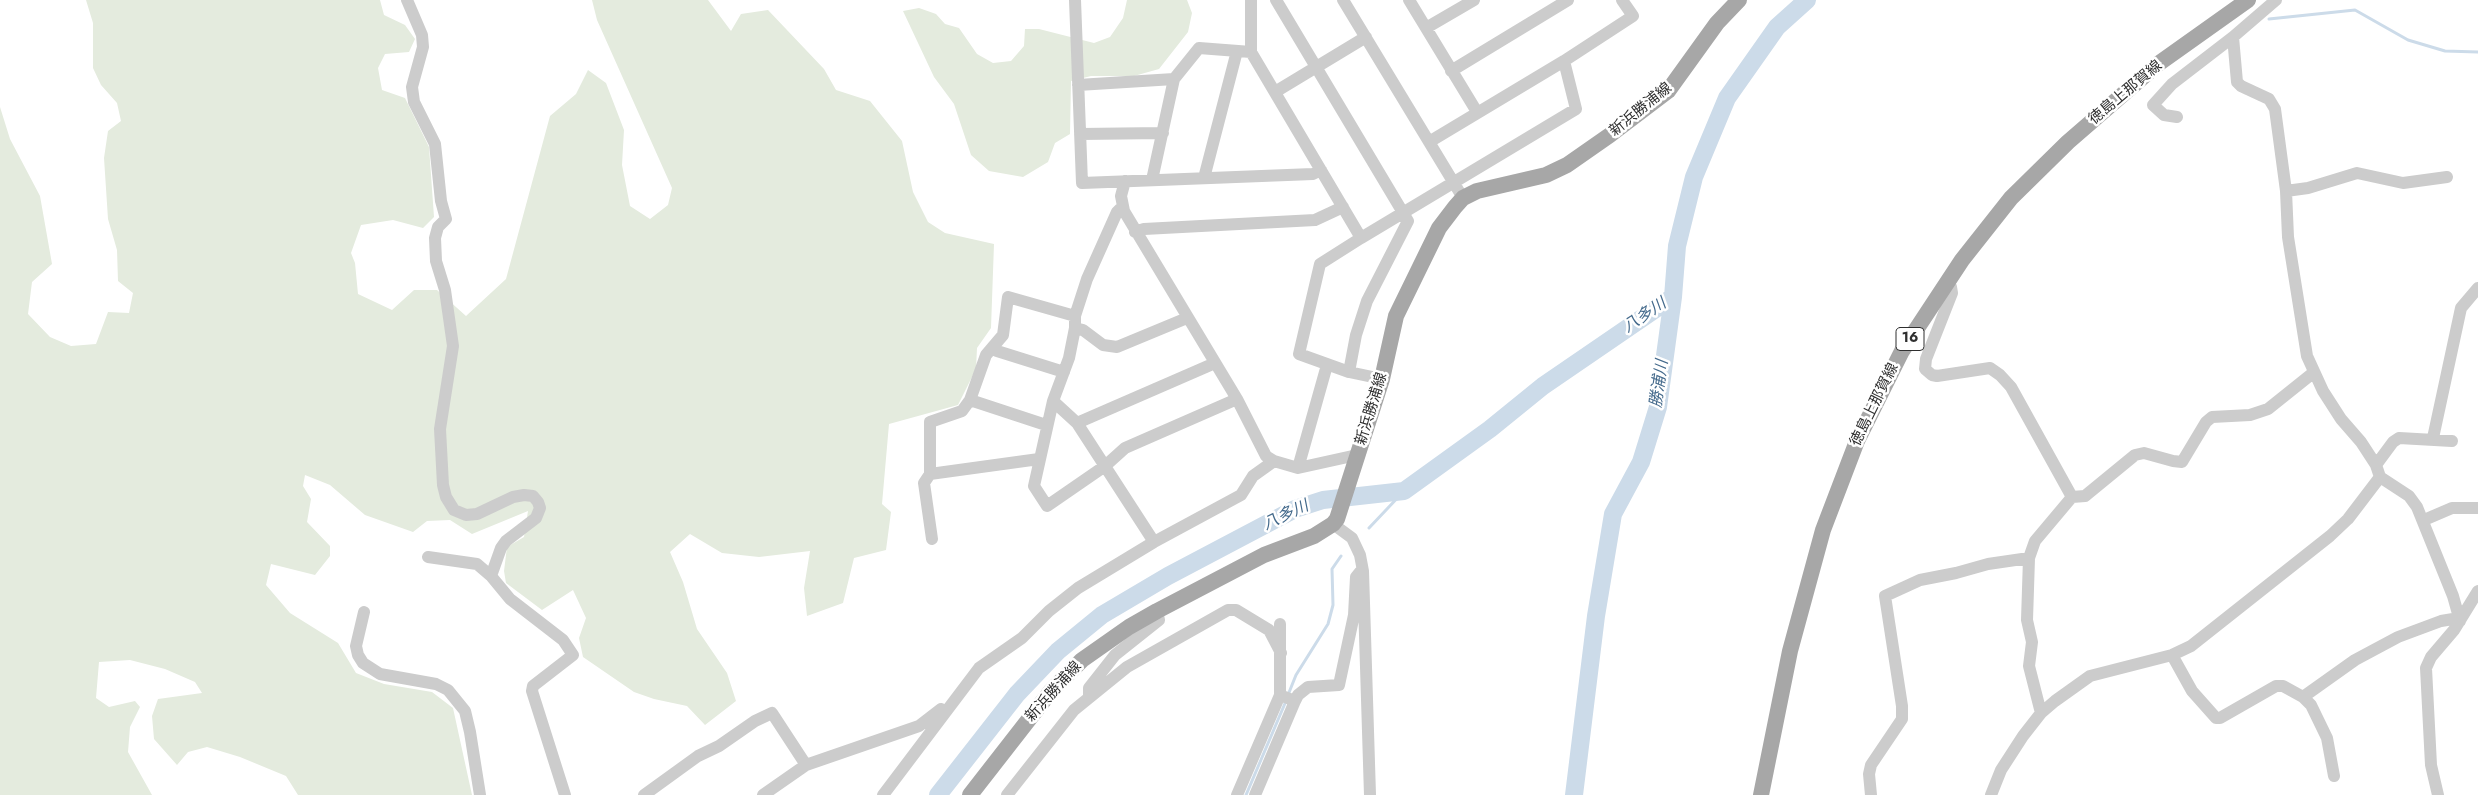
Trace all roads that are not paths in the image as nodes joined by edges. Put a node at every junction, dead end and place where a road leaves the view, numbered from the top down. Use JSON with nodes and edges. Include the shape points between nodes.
{"nodes":[{"id":1,"x":407,"y":0,"type":"edge"},
{"id":2,"x":1075,"y":0,"type":"edge"},
{"id":3,"x":1251,"y":0,"type":"edge"},
{"id":4,"x":1276,"y":0,"type":"edge"},
{"id":5,"x":1343,"y":0,"type":"edge"},
{"id":6,"x":1409,"y":0,"type":"edge"},
{"id":7,"x":1474,"y":0,"type":"edge"},
{"id":8,"x":1568,"y":0,"type":"edge"},
{"id":9,"x":1622,"y":0,"type":"edge"},
{"id":10,"x":1739,"y":0,"type":"edge"},
{"id":11,"x":2248,"y":0,"type":"edge"},
{"id":12,"x":2276,"y":0,"type":"edge"},
{"id":13,"x":1426,"y":28,"type":"junction"},
{"id":14,"x":1366,"y":37,"type":"junction"},
{"id":15,"x":2232,"y":37,"type":"junction"},
{"id":16,"x":1237,"y":51,"type":"junction"},
{"id":17,"x":1251,"y":52,"type":"junction"},
{"id":18,"x":1564,"y":62,"type":"junction"},
{"id":19,"x":1316,"y":67,"type":"junction"},
{"id":20,"x":1451,"y":71,"type":"junction"},
{"id":21,"x":1174,"y":79,"type":"junction"},
{"id":22,"x":1078,"y":85,"type":"junction"},
{"id":23,"x":1275,"y":92,"type":"junction"},
{"id":24,"x":1477,"y":112,"type":"junction"},
{"id":25,"x":2177,"y":117,"type":"dead end"},
{"id":26,"x":1162,"y":133,"type":"junction"},
{"id":27,"x":1080,"y":134,"type":"junction"},
{"id":28,"x":1429,"y":142,"type":"junction"},
{"id":29,"x":1321,"y":170,"type":"junction"},
{"id":30,"x":2447,"y":177,"type":"dead end"},
{"id":31,"x":1204,"y":178,"type":"junction"},
{"id":32,"x":1152,"y":180,"type":"junction"},
{"id":33,"x":1126,"y":181,"type":"junction"},
{"id":34,"x":1454,"y":182,"type":"junction"},
{"id":35,"x":2286,"y":191,"type":"junction"},
{"id":36,"x":1463,"y":198,"type":"junction"},
{"id":37,"x":1122,"y":207,"type":"junction"},
{"id":38,"x":1343,"y":207,"type":"junction"},
{"id":39,"x":1403,"y":213,"type":"junction"},
{"id":40,"x":1135,"y":232,"type":"junction"},
{"id":41,"x":1360,"y":238,"type":"junction"},
{"id":42,"x":1947,"y":282,"type":"junction"},
{"id":43,"x":2478,"y":288,"type":"edge"},
{"id":44,"x":1187,"y":318,"type":"junction"},
{"id":45,"x":1075,"y":322,"type":"junction"},
{"id":46,"x":992,"y":348,"type":"junction"},
{"id":47,"x":1215,"y":363,"type":"junction"},
{"id":48,"x":1327,"y":365,"type":"junction"},
{"id":49,"x":1064,"y":372,"type":"junction"},
{"id":50,"x":1349,"y":372,"type":"junction"},
{"id":51,"x":2313,"y":373,"type":"junction"},
{"id":52,"x":1382,"y":379,"type":"junction"},
{"id":53,"x":1237,"y":399,"type":"junction"},
{"id":54,"x":970,"y":400,"type":"junction"},
{"id":55,"x":1054,"y":401,"type":"junction"},
{"id":56,"x":1077,"y":423,"type":"junction"},
{"id":57,"x":1046,"y":425,"type":"junction"},
{"id":58,"x":2433,"y":438,"type":"junction"},
{"id":59,"x":2452,"y":441,"type":"dead end"},
{"id":60,"x":1356,"y":458,"type":"junction"},
{"id":61,"x":1039,"y":459,"type":"junction"},
{"id":62,"x":1274,"y":461,"type":"junction"},
{"id":63,"x":1105,"y":466,"type":"junction"},
{"id":64,"x":1298,"y":468,"type":"junction"},
{"id":65,"x":2378,"y":471,"type":"junction"},
{"id":66,"x":930,"y":474,"type":"junction"},
{"id":67,"x":2072,"y":497,"type":"junction"},
{"id":68,"x":2478,"y":508,"type":"edge"},
{"id":69,"x":2424,"y":520,"type":"junction"},
{"id":70,"x":1335,"y":521,"type":"junction"},
{"id":71,"x":932,"y":539,"type":"dead end"},
{"id":72,"x":1154,"y":542,"type":"junction"},
{"id":73,"x":428,"y":557,"type":"dead end"},
{"id":74,"x":2029,"y":558,"type":"junction"},
{"id":75,"x":1363,"y":571,"type":"junction"},
{"id":76,"x":491,"y":576,"type":"junction"},
{"id":77,"x":2478,"y":591,"type":"edge"},
{"id":78,"x":1157,"y":611,"type":"junction"},
{"id":79,"x":364,"y":612,"type":"dead end"},
{"id":80,"x":2460,"y":620,"type":"junction"},
{"id":81,"x":1280,"y":624,"type":"dead end"},
{"id":82,"x":1280,"y":653,"type":"junction"},
{"id":83,"x":2172,"y":655,"type":"junction"},
{"id":84,"x":2302,"y":696,"type":"junction"},
{"id":85,"x":1089,"y":698,"type":"junction"},
{"id":86,"x":1288,"y":698,"type":"junction"},
{"id":87,"x":950,"y":706,"type":"junction"},
{"id":88,"x":2041,"y":713,"type":"junction"},
{"id":89,"x":806,"y":765,"type":"junction"},
{"id":90,"x":2334,"y":776,"type":"dead end"},
{"id":91,"x":480,"y":795,"type":"edge"},
{"id":92,"x":565,"y":795,"type":"edge"},
{"id":93,"x":644,"y":795,"type":"edge"},
{"id":94,"x":763,"y":795,"type":"edge"},
{"id":95,"x":883,"y":795,"type":"edge"},
{"id":96,"x":970,"y":795,"type":"edge"},
{"id":97,"x":1006,"y":795,"type":"edge"},
{"id":98,"x":1236,"y":795,"type":"edge"},
{"id":99,"x":1255,"y":795,"type":"edge"},
{"id":100,"x":1370,"y":795,"type":"edge"},
{"id":101,"x":1760,"y":795,"type":"edge"},
{"id":102,"x":1871,"y":795,"type":"edge"},
{"id":103,"x":1991,"y":795,"type":"edge"},
{"id":104,"x":2438,"y":795,"type":"edge"}],
"edges":[{"from":1,"to":76,"type":"street","via":[[422,35],[423,47],[412,87],[414,102],[434,144],[446,219],[438,227],[435,238],[436,261],[445,290],[453,346],[440,429],[443,486],[454,510],[466,515],[477,514],[524,495],[532,496],[540,508],[536,518],[506,541]]},
{"from":2,"to":22,"type":"street"},
{"from":3,"to":17,"type":"street"},
{"from":4,"to":19,"type":"street"},
{"from":5,"to":14,"type":"street"},
{"from":6,"to":13,"type":"street"},
{"from":7,"to":13,"type":"street"},
{"from":8,"to":20,"type":"street"},
{"from":9,"to":18,"type":"street","via":[[1633,16]]},
{"from":10,"to":36,"type":"main road","name":"新浜勝浦線","via":[[1717,23],[1668,91],[1610,136],[1546,175],[1477,190]]},
{"from":11,"to":42,"type":"main road","name":"徳島上那賀線","number":"16","via":[[2158,64],[2068,142],[1984,230]]},
{"from":12,"to":15,"type":"street"},
{"from":13,"to":20,"type":"street"},
{"from":14,"to":19,"type":"street"},
{"from":14,"to":28,"type":"street"},
{"from":15,"to":25,"type":"street","via":[[2172,84],[2153,105],[2164,115]]},
{"from":15,"to":35,"type":"street","via":[[2237,82],[2269,100],[2275,109]]},
{"from":16,"to":17,"type":"street"},
{"from":16,"to":21,"type":"street","via":[[1199,48]]},
{"from":16,"to":31,"type":"street"},
{"from":17,"to":23,"type":"street"},
{"from":18,"to":24,"type":"street"},
{"from":18,"to":34,"type":"street","via":[[1576,109]]},
{"from":19,"to":23,"type":"street"},
{"from":19,"to":39,"type":"street"},
{"from":20,"to":24,"type":"street"},
{"from":21,"to":22,"type":"street"},
{"from":21,"to":26,"type":"street"},
{"from":22,"to":27,"type":"street"},
{"from":23,"to":29,"type":"street"},
{"from":24,"to":28,"type":"street"},
{"from":26,"to":27,"type":"street"},
{"from":26,"to":32,"type":"street"},
{"from":27,"to":33,"type":"street","via":[[1082,183]]},
{"from":28,"to":34,"type":"street"},
{"from":29,"to":31,"type":"street","via":[[1313,174]]},
{"from":29,"to":38,"type":"street"},
{"from":30,"to":35,"type":"street","via":[[2403,183],[2357,173]]},
{"from":31,"to":32,"type":"street"},
{"from":32,"to":33,"type":"street"},
{"from":33,"to":37,"type":"street","via":[[1121,196]]},
{"from":34,"to":36,"type":"street"},
{"from":34,"to":39,"type":"street"},
{"from":35,"to":51,"type":"street","via":[[2288,237],[2304,341]]},
{"from":36,"to":52,"type":"main road","name":"新浜勝浦線","via":[[1439,228],[1401,304]]},
{"from":37,"to":40,"type":"street"},
{"from":37,"to":45,"type":"street","via":[[1091,270]]},
{"from":38,"to":40,"type":"street","via":[[1315,220]]},
{"from":38,"to":41,"type":"street"},
{"from":39,"to":41,"type":"street"},
{"from":39,"to":50,"type":"street","via":[[1408,221],[1367,301]]},
{"from":40,"to":44,"type":"street"},
{"from":41,"to":48,"type":"street","via":[[1320,264],[1299,354]]},
{"from":42,"to":67,"type":"street","via":[[1952,293],[1926,359],[1925,370],[1937,376],[1990,368],[2000,375],[2011,387]]},
{"from":42,"to":101,"type":"main road","name":"徳島上那賀線","number":"16","via":[[1898,359],[1857,441],[1829,513],[1790,651]]},
{"from":43,"to":58,"type":"street","via":[[2461,308]]},
{"from":44,"to":45,"type":"street","via":[[1117,348],[1104,345]]},
{"from":44,"to":47,"type":"street"},
{"from":45,"to":46,"type":"street","via":[[1008,297],[1002,335]]},
{"from":45,"to":49,"type":"street"},
{"from":46,"to":49,"type":"street"},
{"from":46,"to":54,"type":"street","via":[[986,355]]},
{"from":47,"to":53,"type":"street"},
{"from":47,"to":56,"type":"street"},
{"from":48,"to":50,"type":"street"},
{"from":48,"to":64,"type":"street"},
{"from":49,"to":55,"type":"street"},
{"from":50,"to":52,"type":"street"},
{"from":51,"to":65,"type":"street"},
{"from":51,"to":67,"type":"street","via":[[2268,408],[2250,415],[2212,417],[2182,462],[2144,453],[2135,455],[2085,496]]},
{"from":52,"to":60,"type":"main road","name":"新浜勝浦線"},
{"from":53,"to":62,"type":"street","via":[[1266,456]]},
{"from":53,"to":63,"type":"street","via":[[1125,448]]},
{"from":54,"to":57,"type":"street"},
{"from":54,"to":66,"type":"street","via":[[962,411],[930,422]]},
{"from":55,"to":56,"type":"street"},
{"from":55,"to":57,"type":"street"},
{"from":56,"to":63,"type":"street"},
{"from":57,"to":61,"type":"street"},
{"from":58,"to":59,"type":"street"},
{"from":58,"to":65,"type":"street","via":[[2399,438],[2393,442]]},
{"from":60,"to":64,"type":"street"},
{"from":60,"to":70,"type":"main road","name":"新浜勝浦線"},
{"from":61,"to":63,"type":"street","via":[[1034,486],[1047,506]]},
{"from":61,"to":66,"type":"street"},
{"from":62,"to":64,"type":"street"},
{"from":62,"to":72,"type":"street","via":[[1252,476],[1241,495]]},
{"from":63,"to":72,"type":"street"},
{"from":65,"to":69,"type":"street","via":[[2408,496]]},
{"from":65,"to":83,"type":"street","via":[[2348,519],[2330,536],[2191,646]]},
{"from":66,"to":71,"type":"street","via":[[924,482]]},
{"from":67,"to":74,"type":"street","via":[[2035,541]]},
{"from":68,"to":69,"type":"street","via":[[2452,508]]},
{"from":69,"to":80,"type":"street"},
{"from":70,"to":75,"type":"street","via":[[1352,538]]},
{"from":70,"to":78,"type":"main road","name":"新浜勝浦線","via":[[1314,536],[1264,555]]},
{"from":72,"to":87,"type":"street","via":[[1085,583],[1049,611],[1022,638],[980,668]]},
{"from":73,"to":76,"type":"street","via":[[477,564]]},
{"from":74,"to":88,"type":"street","via":[[2027,620],[2032,642],[2029,666]]},
{"from":74,"to":102,"type":"street","via":[[1920,580],[1885,596],[1902,719],[1871,765]]},
{"from":75,"to":86,"type":"street","via":[[1356,577],[1354,615],[1339,685],[1308,687]]},
{"from":75,"to":100,"type":"street"},
{"from":76,"to":92,"type":"street","via":[[510,599],[563,640],[573,655],[532,691]]},
{"from":77,"to":80,"type":"street"},
{"from":78,"to":85,"type":"street","via":[[1158,620],[1115,655],[1089,688]]},
{"from":78,"to":96,"type":"main road","name":"新浜勝浦線","via":[[1082,660],[1051,691]]},
{"from":79,"to":91,"type":"street","via":[[356,646],[363,663],[380,674],[436,684],[448,690],[465,711]]},
{"from":80,"to":84,"type":"street","via":[[2441,621],[2398,637],[2355,660]]},
{"from":80,"to":104,"type":"street","via":[[2426,668],[2431,765]]},
{"from":81,"to":82,"type":"street"},
{"from":82,"to":85,"type":"street","via":[[1269,630],[1236,610],[1228,610],[1145,656]]},
{"from":82,"to":86,"type":"street"},
{"from":83,"to":84,"type":"street","via":[[2192,691],[2216,718],[2276,686],[2283,686]]},
{"from":83,"to":88,"type":"street","via":[[2090,676]]},
{"from":84,"to":90,"type":"street","via":[[2311,705],[2326,738]]},
{"from":85,"to":97,"type":"street","via":[[1074,710]]},
{"from":86,"to":98,"type":"street"},
{"from":86,"to":99,"type":"street"},
{"from":87,"to":89,"type":"street","via":[[946,705],[919,726]]},
{"from":87,"to":95,"type":"street"},
{"from":88,"to":103,"type":"street","via":[[2001,770]]},
{"from":89,"to":93,"type":"street","via":[[772,713],[698,756]]},
{"from":89,"to":94,"type":"street"}]}
